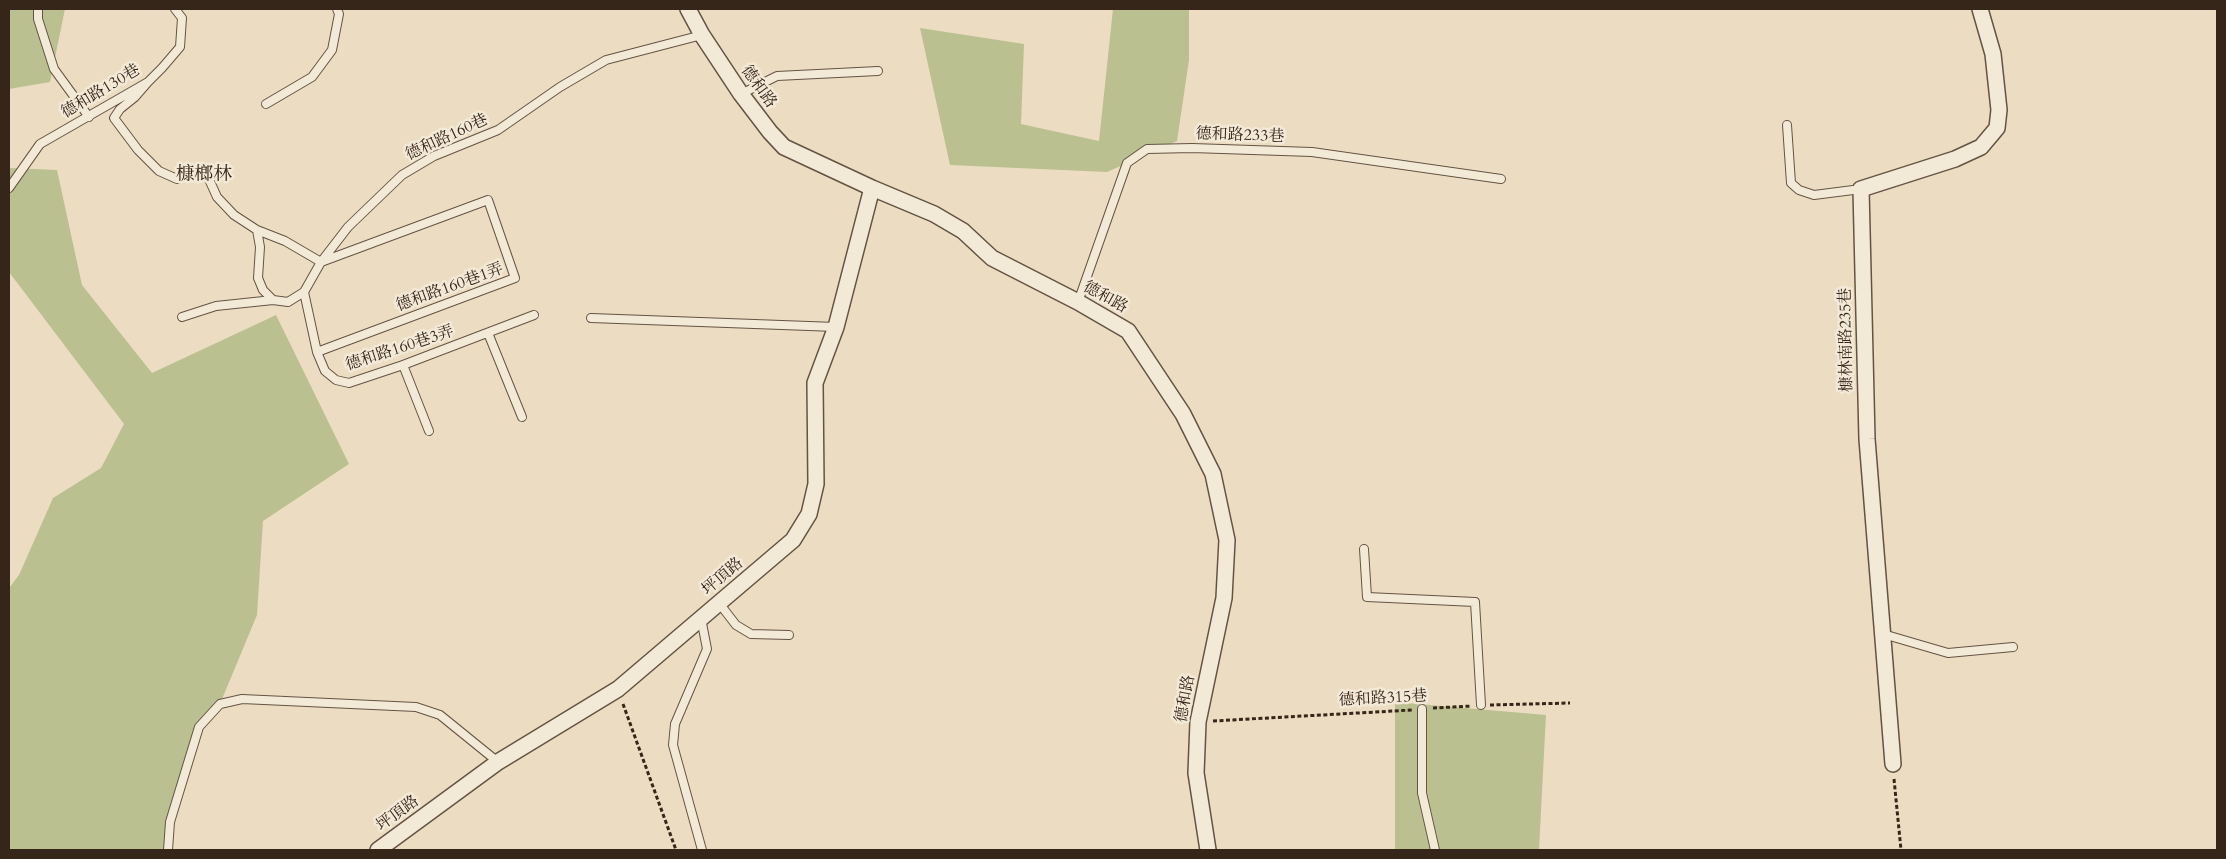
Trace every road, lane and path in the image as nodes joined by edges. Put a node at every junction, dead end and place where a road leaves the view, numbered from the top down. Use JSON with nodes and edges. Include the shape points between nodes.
{"nodes":[{"id":1,"x":38,"y":9,"type":"edge"},
{"id":2,"x":175,"y":9,"type":"edge"},
{"id":3,"x":337,"y":9,"type":"edge"},
{"id":4,"x":688,"y":9,"type":"edge"},
{"id":5,"x":1980,"y":9,"type":"edge"},
{"id":6,"x":702,"y":35,"type":"junction"},
{"id":7,"x":878,"y":71,"type":"dead end"},
{"id":8,"x":148,"y":82,"type":"junction"},
{"id":9,"x":741,"y":94,"type":"junction"},
{"id":10,"x":266,"y":104,"type":"dead end"},
{"id":11,"x":89,"y":117,"type":"junction"},
{"id":12,"x":1787,"y":125,"type":"dead end"},
{"id":13,"x":1501,"y":179,"type":"dead end"},
{"id":14,"x":9,"y":188,"type":"edge"},
{"id":15,"x":872,"y":188,"type":"junction"},
{"id":16,"x":1861,"y":189,"type":"junction"},
{"id":17,"x":257,"y":230,"type":"junction"},
{"id":18,"x":321,"y":262,"type":"junction"},
{"id":19,"x":304,"y":292,"type":"junction"},
{"id":20,"x":272,"y":300,"type":"junction"},
{"id":21,"x":1078,"y":302,"type":"junction"},
{"id":22,"x":182,"y":316,"type":"dead end"},
{"id":23,"x":534,"y":316,"type":"dead end"},
{"id":24,"x":591,"y":318,"type":"dead end"},
{"id":25,"x":836,"y":326,"type":"junction"},
{"id":26,"x":488,"y":333,"type":"junction"},
{"id":27,"x":317,"y":352,"type":"junction"},
{"id":28,"x":403,"y":365,"type":"junction"},
{"id":29,"x":522,"y":417,"type":"dead end"},
{"id":30,"x":428,"y":431,"type":"dead end"},
{"id":31,"x":1364,"y":549,"type":"dead end"},
{"id":32,"x":719,"y":603,"type":"junction"},
{"id":33,"x":701,"y":618,"type":"junction"},
{"id":34,"x":1883,"y":634,"type":"junction"},
{"id":35,"x":789,"y":635,"type":"dead end"},
{"id":36,"x":2013,"y":647,"type":"dead end"},
{"id":37,"x":618,"y":689,"type":"junction"},
{"id":38,"x":1570,"y":702,"type":"dead end"},
{"id":39,"x":1480,"y":705,"type":"junction"},
{"id":40,"x":1422,"y":709,"type":"junction"},
{"id":41,"x":1198,"y":722,"type":"junction"},
{"id":42,"x":498,"y":762,"type":"junction"},
{"id":43,"x":1893,"y":764,"type":"joint"},
{"id":44,"x":168,"y":850,"type":"edge"},
{"id":45,"x":378,"y":850,"type":"edge"},
{"id":46,"x":676,"y":850,"type":"edge"},
{"id":47,"x":702,"y":850,"type":"edge"},
{"id":48,"x":1208,"y":850,"type":"edge"},
{"id":49,"x":1436,"y":850,"type":"edge"},
{"id":50,"x":1901,"y":850,"type":"edge"}],
"edges":[{"from":1,"to":11,"type":"lane","via":[[38,19],[54,69]]},
{"from":2,"to":8,"type":"lane","name":"德和路130巷","via":[[182,18],[180,47]]},
{"from":3,"to":10,"type":"lane","via":[[339,14],[332,50],[312,77]]},
{"from":4,"to":6,"type":"street","name":"德和路"},
{"from":5,"to":16,"type":"street","via":[[1993,54],[1999,110],[1997,128],[1982,147]]},
{"from":6,"to":9,"type":"street","name":"德和路"},
{"from":6,"to":18,"type":"lane","name":"德和路160巷","via":[[606,60],[498,130],[434,156],[402,175],[348,227]]},
{"from":7,"to":9,"type":"lane","via":[[777,76]]},
{"from":8,"to":11,"type":"lane","name":"德和路130巷"},
{"from":8,"to":17,"type":"lane","via":[[114,118],[159,171],[177,179],[200,172],[208,177],[217,197],[234,215]]},
{"from":9,"to":15,"type":"street","name":"德和路","via":[[784,147]]},
{"from":11,"to":14,"type":"lane","name":"德和路130巷","via":[[40,144]]},
{"from":12,"to":16,"type":"lane","via":[[1791,183],[1814,195]]},
{"from":13,"to":21,"type":"lane","name":"德和路233巷","via":[[1312,152],[1147,149],[1127,163]]},
{"from":15,"to":21,"type":"street","name":"德和路","via":[[934,214],[963,231],[992,258]]},
{"from":15,"to":25,"type":"street","name":"坪頂路"},
{"from":16,"to":34,"type":"street","name":"槺林南路235巷","via":[[1867,439]]},
{"from":17,"to":18,"type":"lane","via":[[285,241]]},
{"from":17,"to":20,"type":"lane","via":[[260,247],[258,278]]},
{"from":18,"to":19,"type":"lane","name":"德和路160巷"},
{"from":18,"to":27,"type":"lane","name":"德和路160巷1弄","via":[[488,200],[516,278]]},
{"from":19,"to":20,"type":"lane","via":[[288,302]]},
{"from":19,"to":27,"type":"lane","name":"德和路160巷3弄"},
{"from":20,"to":22,"type":"lane","via":[[216,306]]},
{"from":21,"to":41,"type":"street","name":"德和路","via":[[1128,331],[1183,414],[1212,474],[1227,540],[1224,598]]},
{"from":23,"to":26,"type":"lane","name":"德和路160巷3弄"},
{"from":24,"to":25,"type":"lane"},
{"from":25,"to":32,"type":"street","name":"坪頂路","via":[[815,383],[816,484],[809,514],[802,528],[782,551]]},
{"from":26,"to":28,"type":"lane","name":"德和路160巷3弄"},
{"from":26,"to":29,"type":"lane"},
{"from":27,"to":28,"type":"lane","name":"德和路160巷3弄","via":[[325,372],[336,380],[349,383]]},
{"from":28,"to":30,"type":"lane"},
{"from":31,"to":39,"type":"lane","via":[[1366,597],[1475,602]]},
{"from":32,"to":33,"type":"street","name":"坪頂路"},
{"from":32,"to":35,"type":"lane","via":[[736,625],[751,634]]},
{"from":33,"to":37,"type":"street","name":"坪頂路"},
{"from":33,"to":47,"type":"lane","via":[[707,649],[675,724],[673,745]]},
{"from":34,"to":36,"type":"lane","via":[[1948,653]]},
{"from":34,"to":43,"type":"street","name":"槺林南路235巷"},
{"from":37,"to":42,"type":"street","name":"坪頂路"},
{"from":37,"to":46,"type":"path"},
{"from":38,"to":39,"type":"path","name":"德和路315巷"},
{"from":39,"to":40,"type":"path","name":"德和路315巷"},
{"from":40,"to":41,"type":"path","name":"德和路315巷"},
{"from":40,"to":49,"type":"lane","via":[[1422,792]]},
{"from":41,"to":48,"type":"street","name":"德和路","via":[[1196,773]]},
{"from":42,"to":44,"type":"lane","via":[[440,715],[416,707],[242,699],[220,704],[199,726],[170,822]]},
{"from":42,"to":45,"type":"street","name":"坪頂路"},
{"from":43,"to":50,"type":"path"}]}
